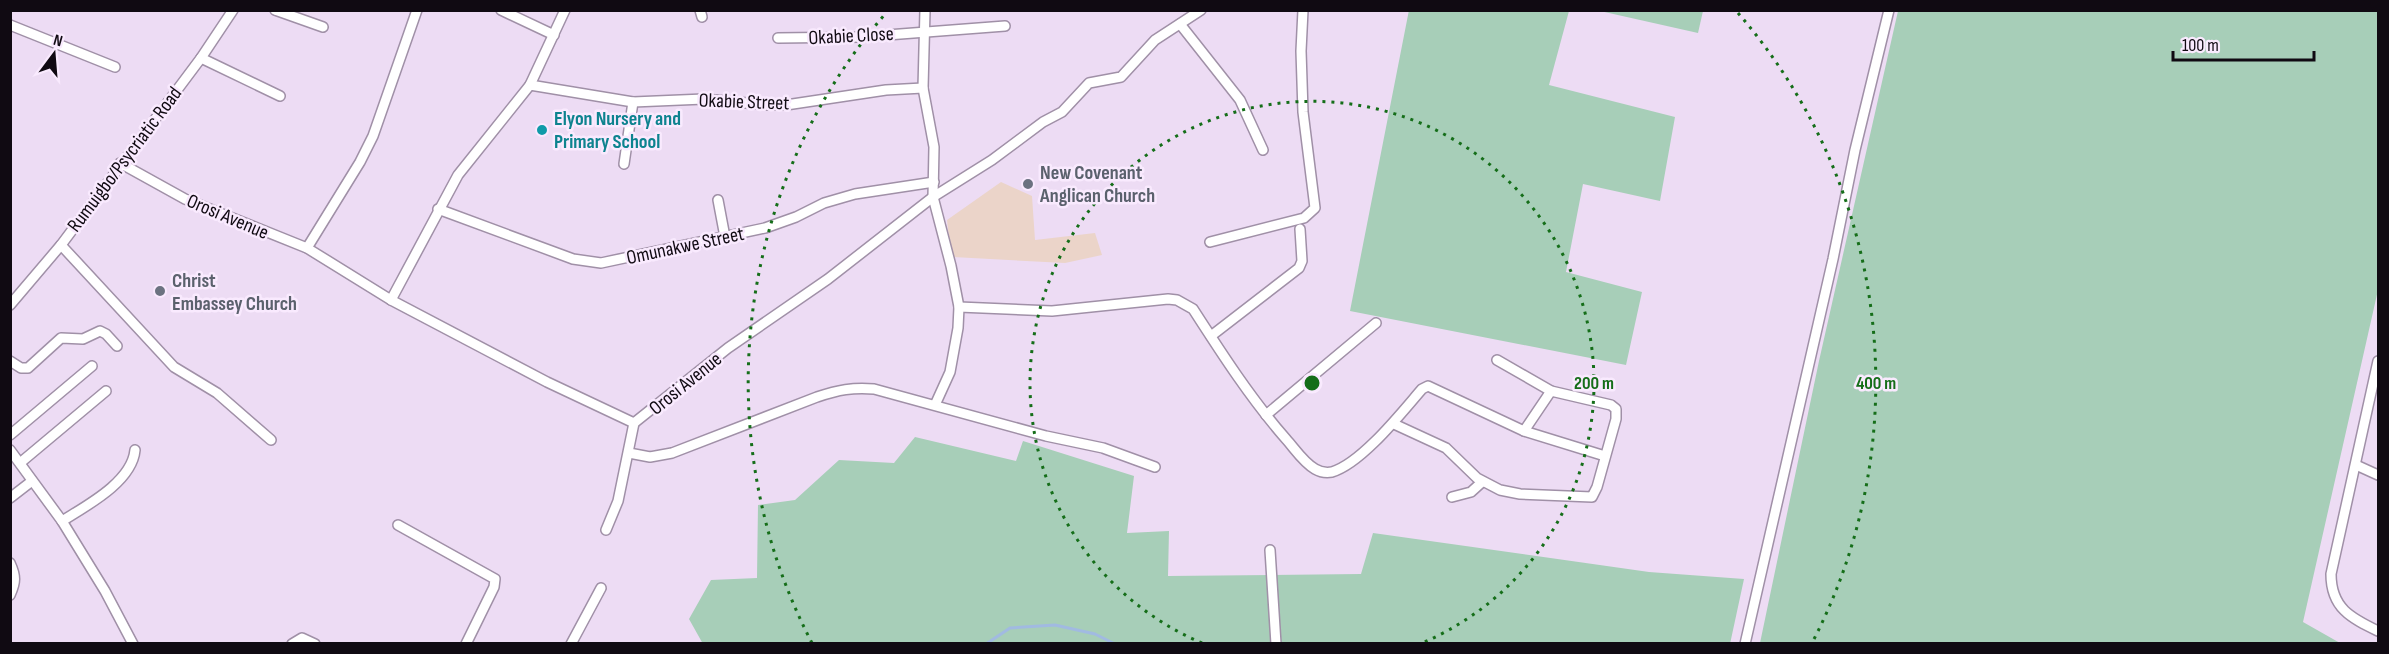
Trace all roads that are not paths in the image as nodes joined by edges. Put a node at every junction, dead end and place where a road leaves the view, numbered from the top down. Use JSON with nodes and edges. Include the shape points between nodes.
{"nodes":[{"id":1,"x":233,"y":10,"type":"edge"},
{"id":2,"x":275,"y":10,"type":"edge"},
{"id":3,"x":417,"y":10,"type":"edge"},
{"id":4,"x":501,"y":10,"type":"edge"},
{"id":5,"x":565,"y":10,"type":"edge"},
{"id":6,"x":925,"y":10,"type":"edge"},
{"id":7,"x":1201,"y":10,"type":"edge"},
{"id":8,"x":1303,"y":10,"type":"edge"},
{"id":9,"x":1889,"y":10,"type":"edge"},
{"id":10,"x":1180,"y":24,"type":"junction"},
{"id":11,"x":10,"y":25,"type":"edge"},
{"id":12,"x":1005,"y":26,"type":"dead end"},
{"id":13,"x":323,"y":27,"type":"dead end"},
{"id":14,"x":924,"y":32,"type":"junction"},
{"id":15,"x":554,"y":35,"type":"junction"},
{"id":16,"x":778,"y":38,"type":"dead end"},
{"id":17,"x":201,"y":58,"type":"junction"},
{"id":18,"x":116,"y":67,"type":"dead end"},
{"id":19,"x":530,"y":86,"type":"junction"},
{"id":20,"x":923,"y":88,"type":"junction"},
{"id":21,"x":280,"y":96,"type":"dead end"},
{"id":22,"x":633,"y":102,"type":"junction"},
{"id":23,"x":1263,"y":150,"type":"dead end"},
{"id":24,"x":120,"y":163,"type":"junction"},
{"id":25,"x":624,"y":164,"type":"dead end"},
{"id":26,"x":934,"y":182,"type":"junction"},
{"id":27,"x":933,"y":197,"type":"junction"},
{"id":28,"x":718,"y":201,"type":"dead end"},
{"id":29,"x":438,"y":209,"type":"junction"},
{"id":30,"x":1300,"y":229,"type":"dead end"},
{"id":31,"x":725,"y":237,"type":"junction"},
{"id":32,"x":1210,"y":242,"type":"dead end"},
{"id":33,"x":60,"y":245,"type":"junction"},
{"id":34,"x":307,"y":248,"type":"junction"},
{"id":35,"x":391,"y":300,"type":"junction"},
{"id":36,"x":10,"y":305,"type":"edge"},
{"id":37,"x":959,"y":308,"type":"junction"},
{"id":38,"x":1376,"y":323,"type":"dead end"},
{"id":39,"x":1210,"y":336,"type":"junction"},
{"id":40,"x":117,"y":346,"type":"dead end"},
{"id":41,"x":1497,"y":360,"type":"dead end"},
{"id":42,"x":10,"y":362,"type":"edge"},
{"id":43,"x":2379,"y":362,"type":"edge"},
{"id":44,"x":92,"y":366,"type":"dead end"},
{"id":45,"x":106,"y":391,"type":"dead end"},
{"id":46,"x":1551,"y":391,"type":"junction"},
{"id":47,"x":935,"y":405,"type":"junction"},
{"id":48,"x":1266,"y":415,"type":"junction"},
{"id":49,"x":634,"y":423,"type":"junction"},
{"id":50,"x":1394,"y":424,"type":"junction"},
{"id":51,"x":1524,"y":431,"type":"junction"},
{"id":52,"x":10,"y":435,"type":"edge"},
{"id":53,"x":271,"y":440,"type":"dead end"},
{"id":54,"x":10,"y":450,"type":"edge"},
{"id":55,"x":135,"y":450,"type":"dead end"},
{"id":56,"x":629,"y":453,"type":"junction"},
{"id":57,"x":1605,"y":456,"type":"junction"},
{"id":58,"x":21,"y":463,"type":"junction"},
{"id":59,"x":2355,"y":465,"type":"junction"},
{"id":60,"x":1155,"y":467,"type":"dead end"},
{"id":61,"x":2379,"y":475,"type":"edge"},
{"id":62,"x":32,"y":481,"type":"junction"},
{"id":63,"x":1482,"y":482,"type":"junction"},
{"id":64,"x":1452,"y":497,"type":"dead end"},
{"id":65,"x":10,"y":498,"type":"edge"},
{"id":66,"x":62,"y":522,"type":"junction"},
{"id":67,"x":398,"y":525,"type":"dead end"},
{"id":68,"x":606,"y":530,"type":"dead end"},
{"id":69,"x":1270,"y":550,"type":"dead end"},
{"id":70,"x":10,"y":563,"type":"edge"},
{"id":71,"x":601,"y":588,"type":"dead end"},
{"id":72,"x":10,"y":595,"type":"edge"},
{"id":73,"x":2379,"y":631,"type":"edge"},
{"id":74,"x":133,"y":644,"type":"edge"},
{"id":75,"x":292,"y":644,"type":"edge"},
{"id":76,"x":315,"y":644,"type":"edge"},
{"id":77,"x":466,"y":644,"type":"edge"},
{"id":78,"x":571,"y":644,"type":"edge"},
{"id":79,"x":1276,"y":644,"type":"edge"},
{"id":80,"x":1745,"y":644,"type":"edge"}],
"edges":[{"from":1,"to":17,"type":"street","name":"Rumuigbo/Psycriatic Road"},
{"from":2,"to":13,"type":"street"},
{"from":3,"to":34,"type":"street","via":[[373,136]]},
{"from":4,"to":15,"type":"street"},
{"from":5,"to":15,"type":"street"},
{"from":6,"to":14,"type":"street"},
{"from":7,"to":10,"type":"street","name":"Orosi Avenue"},
{"from":8,"to":32,"type":"street","via":[[1303,112],[1315,208],[1304,218]]},
{"from":9,"to":80,"type":"street"},
{"from":10,"to":23,"type":"street","via":[[1240,100]]},
{"from":10,"to":27,"type":"street","name":"Orosi Avenue","via":[[1155,40],[1121,77],[1089,83],[1062,112]]},
{"from":11,"to":18,"type":"street"},
{"from":12,"to":14,"type":"street","name":"Okabie Close"},
{"from":14,"to":16,"type":"street","name":"Okabie Close"},
{"from":14,"to":20,"type":"street"},
{"from":15,"to":19,"type":"street"},
{"from":17,"to":21,"type":"street"},
{"from":17,"to":24,"type":"street","name":"Rumuigbo/Psycriatic Road"},
{"from":19,"to":22,"type":"street","name":"Okabie Street"},
{"from":19,"to":29,"type":"street","via":[[458,175]]},
{"from":20,"to":22,"type":"street","name":"Okabie Street","via":[[786,105],[697,99]]},
{"from":20,"to":26,"type":"street","via":[[934,147]]},
{"from":22,"to":25,"type":"street"},
{"from":24,"to":33,"type":"street","name":"Rumuigbo/Psycriatic Road"},
{"from":24,"to":34,"type":"street","name":"Orosi Avenue","via":[[185,199]]},
{"from":26,"to":27,"type":"street"},
{"from":26,"to":31,"type":"street","name":"Omunakwe Street","via":[[855,194],[765,228]]},
{"from":27,"to":37,"type":"street"},
{"from":27,"to":49,"type":"street","name":"Orosi Avenue","via":[[828,279],[728,348]]},
{"from":28,"to":31,"type":"street"},
{"from":29,"to":31,"type":"street","name":"Omunakwe Street","via":[[587,262],[601,263]]},
{"from":29,"to":35,"type":"street"},
{"from":30,"to":39,"type":"street","via":[[1299,268]]},
{"from":33,"to":36,"type":"street","name":"Rumuigbo/Psycriatic Road"},
{"from":33,"to":53,"type":"street","via":[[174,367],[217,393]]},
{"from":34,"to":35,"type":"street","name":"Orosi Avenue"},
{"from":35,"to":49,"type":"street","name":"Orosi Avenue"},
{"from":37,"to":39,"type":"street","via":[[1052,311],[1177,300],[1193,309]]},
{"from":37,"to":47,"type":"street","via":[[950,372]]},
{"from":38,"to":48,"type":"street"},
{"from":39,"to":48,"type":"street"},
{"from":40,"to":42,"type":"street","via":[[100,331],[83,339],[61,338],[28,368]]},
{"from":41,"to":46,"type":"street"},
{"from":43,"to":59,"type":"street"},
{"from":44,"to":52,"type":"street"},
{"from":45,"to":58,"type":"street"},
{"from":46,"to":51,"type":"street"},
{"from":46,"to":57,"type":"street","via":[[1616,408]]},
{"from":47,"to":56,"type":"street","via":[[874,389],[840,389],[672,453],[650,458]]},
{"from":47,"to":60,"type":"street","via":[[1103,448]]},
{"from":48,"to":50,"type":"street","via":[[1306,462],[1325,473],[1350,463]]},
{"from":49,"to":56,"type":"street"},
{"from":50,"to":51,"type":"street","via":[[1428,386]]},
{"from":50,"to":63,"type":"street","via":[[1446,448]]},
{"from":51,"to":57,"type":"street"},
{"from":54,"to":58,"type":"street"},
{"from":55,"to":66,"type":"street","via":[[132,465],[106,493]]},
{"from":56,"to":68,"type":"street","via":[[618,501]]},
{"from":57,"to":63,"type":"street","via":[[1595,494],[1590,498],[1520,494]]},
{"from":58,"to":62,"type":"street"},
{"from":59,"to":61,"type":"street"},
{"from":59,"to":73,"type":"street","via":[[2331,587],[2337,603],[2349,615]]},
{"from":62,"to":65,"type":"street"},
{"from":62,"to":66,"type":"street"},
{"from":63,"to":64,"type":"street","via":[[1471,492]]},
{"from":66,"to":74,"type":"street"},
{"from":67,"to":77,"type":"street","via":[[495,579]]},
{"from":69,"to":79,"type":"street"},
{"from":70,"to":72,"type":"street","via":[[16,575]]},
{"from":71,"to":78,"type":"street"},
{"from":75,"to":76,"type":"street","via":[[302,638]]}]}
